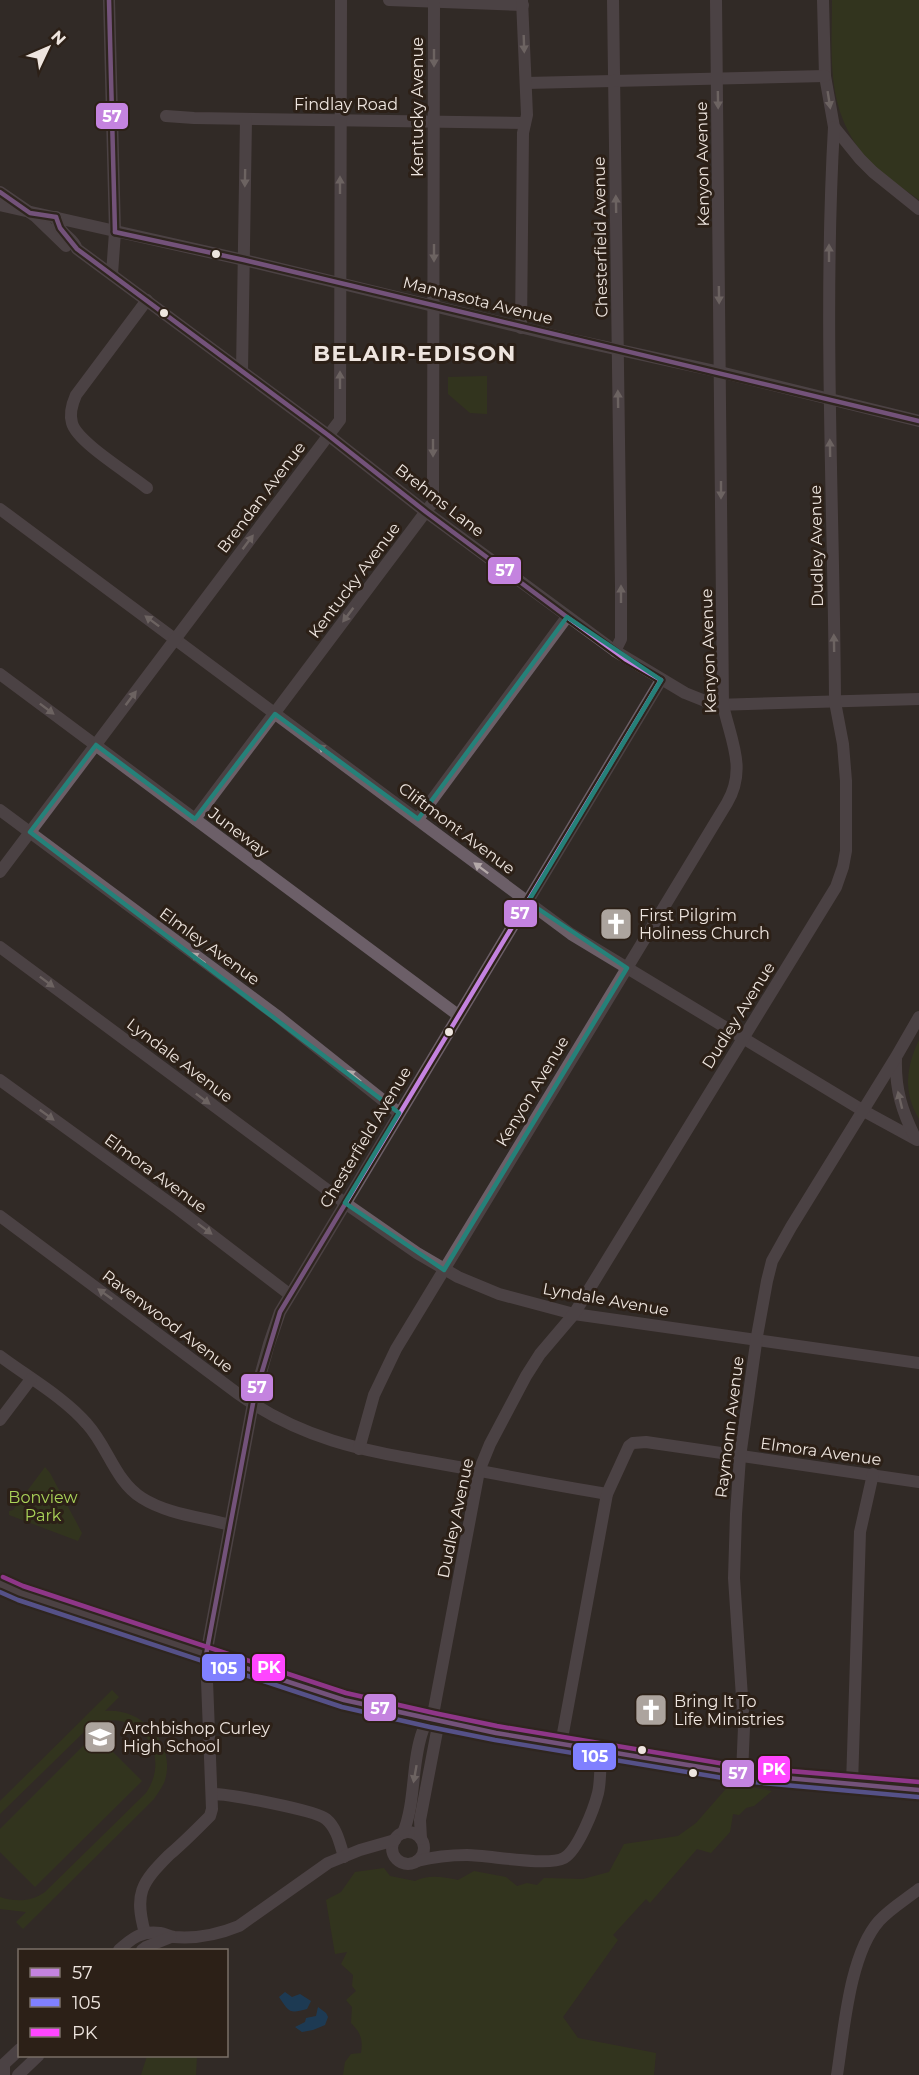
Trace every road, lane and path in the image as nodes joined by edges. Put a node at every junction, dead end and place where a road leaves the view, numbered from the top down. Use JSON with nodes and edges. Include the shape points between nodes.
{"nodes":[{"id":1,"x":109,"y":0,"type":"edge"},
{"id":2,"x":341,"y":0,"type":"edge"},
{"id":3,"x":389,"y":0,"type":"edge"},
{"id":4,"x":613,"y":0,"type":"edge"},
{"id":5,"x":716,"y":0,"type":"edge"},
{"id":6,"x":824,"y":0,"type":"edge"},
{"id":7,"x":434,"y":1,"type":"edge"},
{"id":8,"x":523,"y":3,"type":"edge"},
{"id":9,"x":825,"y":75,"type":"junction"},
{"id":10,"x":614,"y":79,"type":"junction"},
{"id":11,"x":717,"y":79,"type":"junction"},
{"id":12,"x":526,"y":83,"type":"junction"},
{"id":13,"x":166,"y":116,"type":"dead end"},
{"id":14,"x":246,"y":119,"type":"junction"},
{"id":15,"x":340,"y":120,"type":"junction"},
{"id":16,"x":434,"y":122,"type":"junction"},
{"id":17,"x":525,"y":123,"type":"junction"},
{"id":18,"x":834,"y":127,"type":"junction"},
{"id":19,"x":0,"y":192,"type":"edge"},
{"id":20,"x":0,"y":205,"type":"edge"},
{"id":21,"x":919,"y":209,"type":"edge"},
{"id":22,"x":30,"y":213,"type":"junction"},
{"id":23,"x":56,"y":217,"type":"junction"},
{"id":24,"x":115,"y":232,"type":"junction"},
{"id":25,"x":77,"y":249,"type":"junction"},
{"id":26,"x":244,"y":260,"type":"junction"},
{"id":27,"x":112,"y":274,"type":"junction"},
{"id":28,"x":340,"y":283,"type":"junction"},
{"id":29,"x":147,"y":300,"type":"junction"},
{"id":30,"x":433,"y":305,"type":"junction"},
{"id":31,"x":521,"y":328,"type":"junction"},
{"id":32,"x":617,"y":350,"type":"junction"},
{"id":33,"x":242,"y":371,"type":"junction"},
{"id":34,"x":720,"y":372,"type":"junction"},
{"id":35,"x":829,"y":400,"type":"junction"},
{"id":36,"x":919,"y":421,"type":"edge"},
{"id":37,"x":328,"y":435,"type":"junction"},
{"id":38,"x":147,"y":488,"type":"dead end"},
{"id":39,"x":0,"y":509,"type":"edge"},
{"id":40,"x":426,"y":512,"type":"junction"},
{"id":41,"x":567,"y":617,"type":"junction"},
{"id":42,"x":175,"y":639,"type":"junction"},
{"id":43,"x":615,"y":651,"type":"junction"},
{"id":44,"x":0,"y":674,"type":"edge"},
{"id":45,"x":661,"y":680,"type":"junction"},
{"id":46,"x":919,"y":699,"type":"edge"},
{"id":47,"x":835,"y":702,"type":"junction"},
{"id":48,"x":723,"y":705,"type":"junction"},
{"id":49,"x":275,"y":714,"type":"junction"},
{"id":50,"x":96,"y":745,"type":"junction"},
{"id":51,"x":0,"y":810,"type":"edge"},
{"id":52,"x":195,"y":819,"type":"junction"},
{"id":53,"x":418,"y":819,"type":"junction"},
{"id":54,"x":30,"y":832,"type":"junction"},
{"id":55,"x":0,"y":872,"type":"edge"},
{"id":56,"x":528,"y":902,"type":"junction"},
{"id":57,"x":0,"y":947,"type":"edge"},
{"id":58,"x":627,"y":968,"type":"junction"},
{"id":59,"x":458,"y":1016,"type":"junction"},
{"id":60,"x":919,"y":1017,"type":"edge"},
{"id":61,"x":745,"y":1038,"type":"junction"},
{"id":62,"x":896,"y":1057,"type":"junction"},
{"id":63,"x":0,"y":1080,"type":"edge"},
{"id":64,"x":862,"y":1110,"type":"junction"},
{"id":65,"x":399,"y":1113,"type":"junction"},
{"id":66,"x":918,"y":1141,"type":"edge"},
{"id":67,"x":345,"y":1203,"type":"junction"},
{"id":68,"x":0,"y":1216,"type":"edge"},
{"id":69,"x":444,"y":1270,"type":"junction"},
{"id":70,"x":290,"y":1294,"type":"junction"},
{"id":71,"x":574,"y":1314,"type":"junction"},
{"id":72,"x":756,"y":1340,"type":"junction"},
{"id":73,"x":0,"y":1356,"type":"edge"},
{"id":74,"x":919,"y":1363,"type":"edge"},
{"id":75,"x":31,"y":1379,"type":"junction"},
{"id":76,"x":253,"y":1404,"type":"junction"},
{"id":77,"x":0,"y":1420,"type":"edge"},
{"id":78,"x":359,"y":1449,"type":"junction"},
{"id":79,"x":740,"y":1456,"type":"junction"},
{"id":80,"x":479,"y":1471,"type":"junction"},
{"id":81,"x":873,"y":1474,"type":"junction"},
{"id":82,"x":919,"y":1482,"type":"edge"},
{"id":83,"x":607,"y":1494,"type":"junction"},
{"id":84,"x":230,"y":1525,"type":"junction"},
{"id":85,"x":0,"y":1584,"type":"edge"},
{"id":86,"x":207,"y":1654,"type":"junction"},
{"id":87,"x":432,"y":1720,"type":"junction"},
{"id":88,"x":561,"y":1744,"type":"junction"},
{"id":89,"x":601,"y":1751,"type":"junction"},
{"id":90,"x":742,"y":1774,"type":"junction"},
{"id":91,"x":852,"y":1785,"type":"junction"},
{"id":92,"x":919,"y":1790,"type":"edge"},
{"id":93,"x":212,"y":1794,"type":"junction"},
{"id":94,"x":399,"y":1836,"type":"junction"},
{"id":95,"x":422,"y":1840,"type":"junction"},
{"id":96,"x":466,"y":1855,"type":"junction"},
{"id":97,"x":344,"y":1857,"type":"junction"},
{"id":98,"x":399,"y":1861,"type":"junction"},
{"id":99,"x":417,"y":1861,"type":"junction"},
{"id":100,"x":919,"y":1889,"type":"edge"},
{"id":101,"x":145,"y":1933,"type":"junction"},
{"id":102,"x":171,"y":1937,"type":"junction"},
{"id":103,"x":119,"y":1949,"type":"edge"},
{"id":104,"x":144,"y":1949,"type":"edge"},
{"id":105,"x":18,"y":2051,"type":"edge"},
{"id":106,"x":36,"y":2057,"type":"edge"},
{"id":107,"x":2,"y":2074,"type":"edge"},
{"id":108,"x":18,"y":2075,"type":"edge"},
{"id":109,"x":837,"y":2075,"type":"edge"}],
"edges":[{"from":1,"to":24,"type":"street"},
{"from":2,"to":15,"type":"street","name":"Brendan Avenue"},
{"from":3,"to":7,"type":"street"},
{"from":4,"to":10,"type":"street","name":"Chesterfield Avenue"},
{"from":5,"to":11,"type":"street","name":"Kenyon Avenue"},
{"from":6,"to":9,"type":"street","name":"Dudley Avenue"},
{"from":7,"to":8,"type":"street"},
{"from":7,"to":16,"type":"street","name":"Kentucky Avenue","one_way":true},
{"from":8,"to":12,"type":"street","one_way":true},
{"from":9,"to":11,"type":"street"},
{"from":9,"to":18,"type":"street","name":"Dudley Avenue","one_way":true},
{"from":10,"to":11,"type":"street"},
{"from":10,"to":12,"type":"street"},
{"from":32,"to":10,"type":"street","name":"Chesterfield Avenue","one_way":true},
{"from":11,"to":34,"type":"street","name":"Kenyon Avenue","one_way":true},
{"from":12,"to":17,"type":"street"},
{"from":13,"to":14,"type":"street","name":"Findlay Road"},
{"from":14,"to":15,"type":"street","name":"Findlay Road"},
{"from":14,"to":26,"type":"street","one_way":true},
{"from":15,"to":16,"type":"street","name":"Findlay Road"},
{"from":28,"to":15,"type":"street","name":"Brendan Avenue","one_way":true},
{"from":16,"to":17,"type":"street","name":"Findlay Road"},
{"from":16,"to":30,"type":"street","name":"Kentucky Avenue","one_way":true},
{"from":17,"to":31,"type":"street"},
{"from":18,"to":21,"type":"street","via":[[873,172]]},
{"from":35,"to":18,"type":"street","name":"Dudley Avenue","one_way":true,"via":[[829,213]]},
{"from":19,"to":22,"type":"street","name":"Mannasota Avenue"},
{"from":20,"to":22,"type":"street","name":"Mannasota Avenue"},
{"from":22,"to":23,"type":"street","name":"Mannasota Avenue"},
{"from":22,"to":25,"type":"street","name":"Brehms Lane","via":[[57,239]]},
{"from":23,"to":24,"type":"street","name":"Mannasota Avenue"},
{"from":23,"to":25,"type":"street","name":"Brehms Lane","via":[[59,228]]},
{"from":24,"to":26,"type":"street","name":"Mannasota Avenue"},
{"from":24,"to":27,"type":"street"},
{"from":25,"to":27,"type":"street","name":"Brehms Lane"},
{"from":26,"to":28,"type":"street","name":"Mannasota Avenue"},
{"from":26,"to":33,"type":"street"},
{"from":27,"to":29,"type":"street","name":"Brehms Lane"},
{"from":28,"to":30,"type":"street","name":"Mannasota Avenue"},
{"from":37,"to":28,"type":"street","name":"Brendan Avenue","one_way":true,"via":[[340,420]]},
{"from":29,"to":33,"type":"street","name":"Brehms Lane"},
{"from":29,"to":38,"type":"street","via":[[76,395],[70,416],[73,427],[85,440]]},
{"from":30,"to":31,"type":"street","name":"Mannasota Avenue"},
{"from":30,"to":40,"type":"street","name":"Kentucky Avenue","one_way":true,"via":[[433,502]]},
{"from":31,"to":32,"type":"street","name":"Mannasota Avenue"},
{"from":32,"to":34,"type":"street","name":"Mannasota Avenue"},
{"from":43,"to":32,"type":"street","name":"Chesterfield Avenue","one_way":true,"via":[[621,639]]},
{"from":33,"to":37,"type":"street","name":"Brehms Lane"},
{"from":34,"to":35,"type":"street","name":"Mannasota Avenue"},
{"from":34,"to":48,"type":"street","name":"Kenyon Avenue","one_way":true},
{"from":35,"to":36,"type":"street","name":"Mannasota Avenue"},
{"from":47,"to":35,"type":"street","name":"Dudley Avenue","one_way":true},
{"from":37,"to":40,"type":"street","name":"Brehms Lane"},
{"from":42,"to":37,"type":"street","name":"Brendan Avenue","one_way":true},
{"from":42,"to":39,"type":"street","name":"Cliftmont Avenue","one_way":true},
{"from":40,"to":41,"type":"street","name":"Brehms Lane"},
{"from":40,"to":49,"type":"street","name":"Kentucky Avenue","one_way":true},
{"from":41,"to":43,"type":"street","name":"Brehms Lane"},
{"from":41,"to":53,"type":"street"},
{"from":42,"to":49,"type":"street","name":"Cliftmont Avenue"},
{"from":50,"to":42,"type":"street","name":"Brendan Avenue","one_way":true},
{"from":43,"to":45,"type":"street","name":"Brehms Lane"},
{"from":44,"to":50,"type":"street","name":"Juneway","one_way":true},
{"from":45,"to":48,"type":"street","name":"Brehms Lane","via":[[702,702]]},
{"from":45,"to":56,"type":"street","name":"Chesterfield Avenue"},
{"from":46,"to":47,"type":"street","name":"Brehms Lane"},
{"from":47,"to":48,"type":"street","name":"Brehms Lane"},
{"from":47,"to":61,"type":"street","name":"Dudley Avenue","via":[[846,781],[843,867],[833,893]]},
{"from":48,"to":58,"type":"street","name":"Kenyon Avenue","via":[[737,759],[734,790]]},
{"from":49,"to":52,"type":"street","name":"Kentucky Avenue"},
{"from":53,"to":49,"type":"street","name":"Cliftmont Avenue","one_way":true},
{"from":50,"to":52,"type":"street","name":"Juneway"},
{"from":50,"to":54,"type":"street","name":"Brendan Avenue"},
{"from":51,"to":54,"type":"street","name":"Elmley Avenue"},
{"from":52,"to":59,"type":"street","name":"Juneway"},
{"from":56,"to":53,"type":"street","name":"Cliftmont Avenue","one_way":true},
{"from":54,"to":55,"type":"street","name":"Brendan Avenue"},
{"from":65,"to":54,"type":"street","name":"Elmley Avenue","one_way":true,"via":[[284,1021]]},
{"from":56,"to":58,"type":"street","name":"Cliftmont Avenue"},
{"from":56,"to":59,"type":"street","name":"Chesterfield Avenue"},
{"from":57,"to":67,"type":"street","name":"Lyndale Avenue","one_way":true},
{"from":58,"to":61,"type":"street","name":"Cliftmont Avenue"},
{"from":58,"to":69,"type":"street","name":"Kenyon Avenue"},
{"from":59,"to":65,"type":"street","name":"Chesterfield Avenue"},
{"from":60,"to":62,"type":"street","name":"Raymonn Avenue"},
{"from":61,"to":64,"type":"street","name":"Cliftmont Avenue"},
{"from":61,"to":71,"type":"street","name":"Dudley Avenue"},
{"from":62,"to":64,"type":"street","name":"Raymonn Avenue"},
{"from":66,"to":62,"type":"street","one_way":true,"via":[[899,1099]]},
{"from":63,"to":70,"type":"street","name":"Elmora Avenue","one_way":true},
{"from":64,"to":66,"type":"street","name":"Cliftmont Avenue"},
{"from":64,"to":72,"type":"street","name":"Raymonn Avenue","via":[[772,1261]]},
{"from":65,"to":67,"type":"street","name":"Chesterfield Avenue"},
{"from":67,"to":69,"type":"street","name":"Lyndale Avenue"},
{"from":67,"to":70,"type":"street","name":"Chesterfield Avenue"},
{"from":76,"to":68,"type":"street","name":"Ravenwood Avenue","one_way":true},
{"from":69,"to":71,"type":"street","name":"Lyndale Avenue","via":[[499,1294]]},
{"from":69,"to":78,"type":"street","name":"Kenyon Avenue","via":[[390,1360],[374,1395]]},
{"from":70,"to":76,"type":"street","name":"Chesterfield Avenue","via":[[269,1344]]},
{"from":71,"to":72,"type":"street","name":"Lyndale Avenue"},
{"from":71,"to":80,"type":"street","name":"Dudley Avenue","via":[[526,1376]]},
{"from":72,"to":74,"type":"street","name":"Lyndale Avenue"},
{"from":72,"to":79,"type":"street","name":"Raymonn Avenue"},
{"from":73,"to":75,"type":"street"},
{"from":75,"to":77,"type":"street"},
{"from":75,"to":84,"type":"street","via":[[88,1424],[123,1480],[141,1497],[176,1512]]},
{"from":76,"to":78,"type":"street","name":"Ravenwood Avenue","via":[[305,1432]]},
{"from":76,"to":84,"type":"street","name":"Chesterfield Avenue"},
{"from":78,"to":80,"type":"street","name":"Ravenwood Avenue"},
{"from":79,"to":81,"type":"street","name":"Elmora Avenue"},
{"from":79,"to":83,"type":"street","name":"Elmora Avenue","via":[[633,1443],[626,1450]]},
{"from":79,"to":90,"type":"street","name":"Raymonn Avenue","via":[[734,1566],[744,1727]]},
{"from":80,"to":83,"type":"street","name":"Ravenwood Avenue"},
{"from":80,"to":87,"type":"street","name":"Dudley Avenue"},
{"from":81,"to":82,"type":"street","name":"Elmora Avenue"},
{"from":81,"to":91,"type":"street","via":[[860,1532]]},
{"from":83,"to":88,"type":"street"},
{"from":84,"to":86,"type":"street","name":"Chesterfield Avenue"},
{"from":85,"to":86,"type":"main road"},
{"from":86,"to":87,"type":"main road","via":[[344,1700]]},
{"from":86,"to":93,"type":"street","name":"Chesterfield Avenue"},
{"from":87,"to":88,"type":"main road"},
{"from":87,"to":94,"type":"street","one_way":true,"via":[[423,1728],[408,1819]]},
{"from":87,"to":95,"type":"street","via":[[437,1731],[420,1820]]},
{"from":88,"to":89,"type":"main road"},
{"from":89,"to":90,"type":"main road"},
{"from":89,"to":96,"type":"street","via":[[598,1793],[568,1855],[546,1861]]},
{"from":90,"to":91,"type":"main road"},
{"from":91,"to":92,"type":"main road"},
{"from":93,"to":97,"type":"street","via":[[321,1816],[334,1827]]},
{"from":93,"to":101,"type":"street","name":"Chesterfield Avenue","via":[[210,1816],[146,1880],[140,1900]]},
{"from":94,"to":95,"type":"street","via":[[413,1833]]},
{"from":94,"to":97,"type":"street"},
{"from":94,"to":98,"type":"street","via":[[392,1849]]},
{"from":95,"to":96,"type":"street"},
{"from":95,"to":99,"type":"street","via":[[423,1852]]},
{"from":96,"to":99,"type":"street"},
{"from":97,"to":98,"type":"street","via":[[378,1854]]},
{"from":97,"to":102,"type":"street","via":[[328,1863],[239,1926],[208,1936]]},
{"from":98,"to":99,"type":"street"},
{"from":100,"to":109,"type":"street","via":[[879,1921],[866,1944],[855,1971]]},
{"from":101,"to":102,"type":"street"},
{"from":101,"to":103,"type":"street"},
{"from":102,"to":104,"type":"street"},
{"from":105,"to":107,"type":"street","via":[[4,2064]]},
{"from":106,"to":108,"type":"street"}]}
